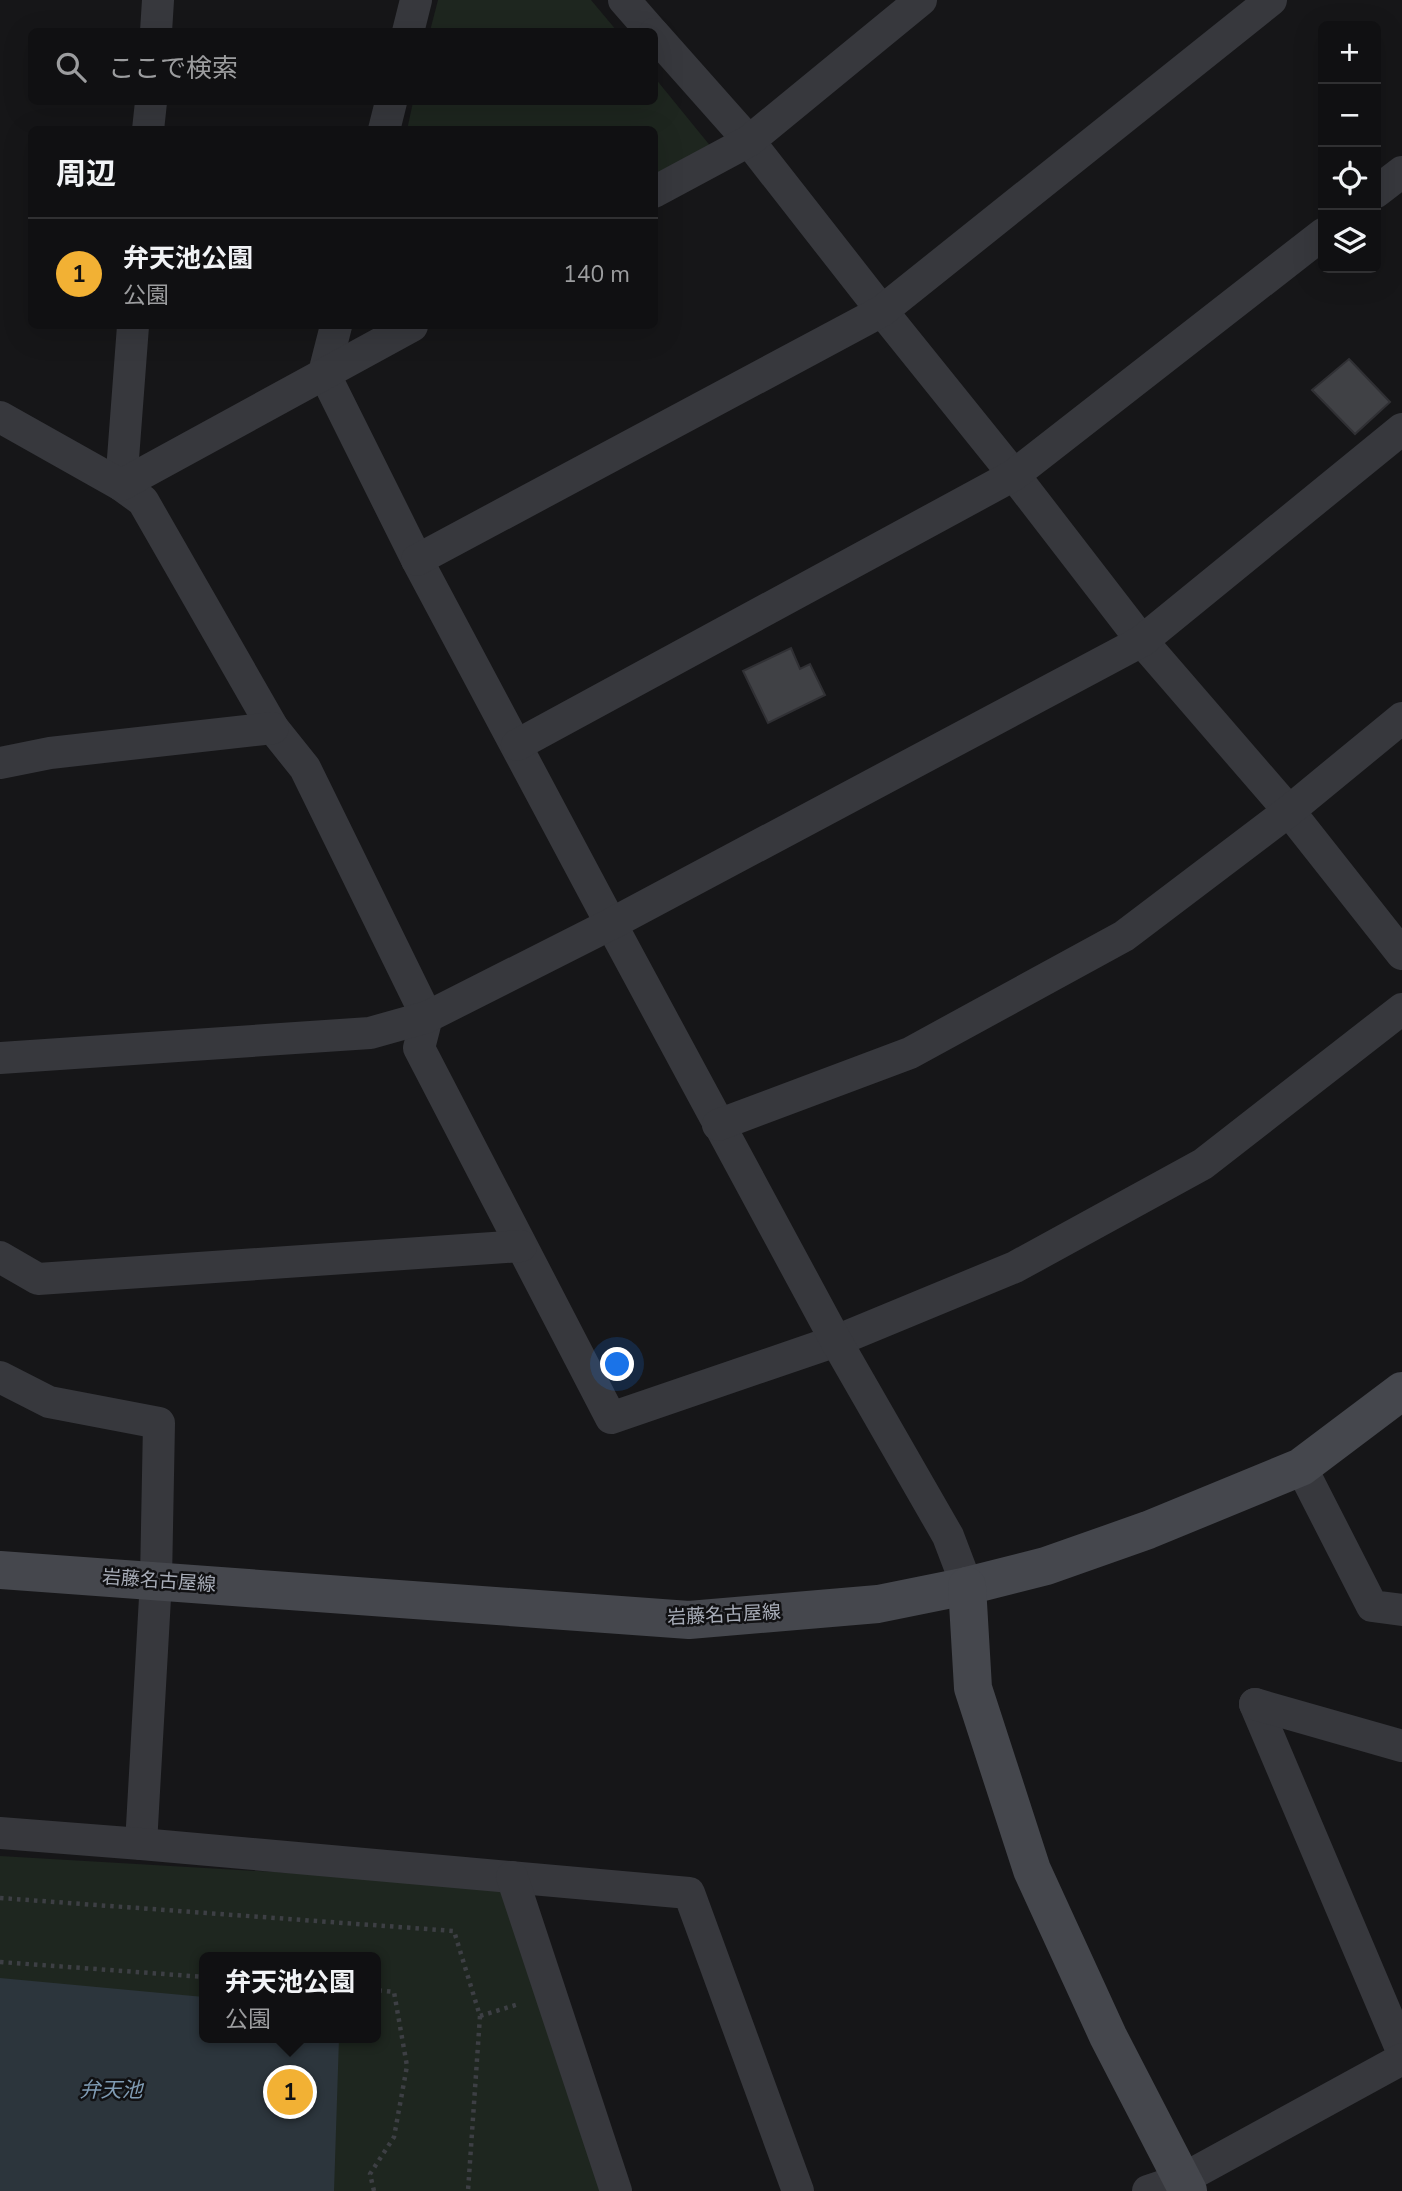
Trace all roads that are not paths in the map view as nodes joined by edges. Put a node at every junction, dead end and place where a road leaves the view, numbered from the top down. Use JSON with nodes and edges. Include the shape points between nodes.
{"nodes":[{"id":1,"x":158,"y":0,"type":"edge"},
{"id":2,"x":416,"y":0,"type":"edge"},
{"id":3,"x":624,"y":0,"type":"edge"},
{"id":4,"x":921,"y":0,"type":"edge"},
{"id":5,"x":1271,"y":0,"type":"edge"},
{"id":6,"x":156,"y":28,"type":"edge"},
{"id":7,"x":409,"y":28,"type":"edge"},
{"id":8,"x":649,"y":28,"type":"edge"},
{"id":9,"x":658,"y":39,"type":"edge"},
{"id":10,"x":151,"y":105,"type":"edge"},
{"id":11,"x":390,"y":105,"type":"edge"},
{"id":12,"x":148,"y":126,"type":"edge"},
{"id":13,"x":385,"y":126,"type":"edge"},
{"id":14,"x":749,"y":141,"type":"junction"},
{"id":15,"x":1402,"y":172,"type":"edge"},
{"id":16,"x":1381,"y":188,"type":"edge"},
{"id":17,"x":658,"y":190,"type":"edge"},
{"id":18,"x":1318,"y":237,"type":"edge"},
{"id":19,"x":882,"y":311,"type":"junction"},
{"id":20,"x":133,"y":329,"type":"edge"},
{"id":21,"x":335,"y":329,"type":"edge"},
{"id":22,"x":406,"y":329,"type":"edge"},
{"id":23,"x":324,"y":373,"type":"junction"},
{"id":24,"x":0,"y":417,"type":"edge"},
{"id":25,"x":1402,"y":429,"type":"edge"},
{"id":26,"x":1014,"y":475,"type":"junction"},
{"id":27,"x":121,"y":485,"type":"junction"},
{"id":28,"x":416,"y":560,"type":"junction"},
{"id":29,"x":1142,"y":641,"type":"junction"},
{"id":30,"x":1402,"y":718,"type":"edge"},
{"id":31,"x":273,"y":728,"type":"junction"},
{"id":32,"x":517,"y":745,"type":"junction"},
{"id":33,"x":0,"y":764,"type":"edge"},
{"id":34,"x":1289,"y":811,"type":"junction"},
{"id":35,"x":611,"y":925,"type":"junction"},
{"id":36,"x":1402,"y":954,"type":"edge"},
{"id":37,"x":1402,"y":1009,"type":"edge"},
{"id":38,"x":427,"y":1017,"type":"junction"},
{"id":39,"x":0,"y":1058,"type":"edge"},
{"id":40,"x":719,"y":1125,"type":"junction"},
{"id":41,"x":521,"y":1246,"type":"junction"},
{"id":42,"x":0,"y":1256,"type":"edge"},
{"id":43,"x":835,"y":1341,"type":"junction"},
{"id":44,"x":0,"y":1377,"type":"edge"},
{"id":45,"x":1402,"y":1391,"type":"edge"},
{"id":46,"x":1301,"y":1467,"type":"junction"},
{"id":47,"x":0,"y":1570,"type":"edge"},
{"id":48,"x":156,"y":1580,"type":"junction"},
{"id":49,"x":967,"y":1586,"type":"junction"},
{"id":50,"x":1402,"y":1610,"type":"edge"},
{"id":51,"x":1402,"y":1746,"type":"edge"},
{"id":52,"x":0,"y":1833,"type":"edge"},
{"id":53,"x":141,"y":1844,"type":"junction"},
{"id":54,"x":512,"y":1877,"type":"junction"},
{"id":55,"x":1402,"y":2051,"type":"edge"},
{"id":56,"x":1402,"y":2059,"type":"edge"},
{"id":57,"x":1172,"y":2187,"type":"edge"},
{"id":58,"x":616,"y":2191,"type":"edge"},
{"id":59,"x":798,"y":2191,"type":"edge"}],
"edges":[{"from":1,"to":6,"type":"street"},
{"from":2,"to":7,"type":"street"},
{"from":3,"to":8,"type":"street"},
{"from":4,"to":14,"type":"street"},
{"from":5,"to":19,"type":"street"},
{"from":9,"to":14,"type":"street"},
{"from":10,"to":12,"type":"street"},
{"from":11,"to":13,"type":"street"},
{"from":14,"to":17,"type":"street"},
{"from":14,"to":19,"type":"street"},
{"from":15,"to":16,"type":"street"},
{"from":18,"to":26,"type":"street"},
{"from":19,"to":26,"type":"street"},
{"from":19,"to":28,"type":"street"},
{"from":20,"to":27,"type":"street"},
{"from":21,"to":23,"type":"street"},
{"from":22,"to":23,"type":"street"},
{"from":23,"to":27,"type":"street"},
{"from":23,"to":28,"type":"street"},
{"from":24,"to":27,"type":"street"},
{"from":25,"to":29,"type":"street"},
{"from":26,"to":29,"type":"street"},
{"from":26,"to":32,"type":"street"},
{"from":27,"to":31,"type":"street","via":[[144,501]]},
{"from":28,"to":32,"type":"street"},
{"from":29,"to":34,"type":"street"},
{"from":29,"to":35,"type":"street"},
{"from":30,"to":34,"type":"street"},
{"from":31,"to":33,"type":"street","via":[[50,753]]},
{"from":31,"to":38,"type":"street","via":[[305,768]]},
{"from":32,"to":35,"type":"street"},
{"from":34,"to":36,"type":"street"},
{"from":34,"to":40,"type":"street","via":[[1124,936],[910,1053]]},
{"from":35,"to":38,"type":"street"},
{"from":35,"to":40,"type":"street"},
{"from":37,"to":43,"type":"street","via":[[1203,1164],[1015,1267]]},
{"from":38,"to":39,"type":"street","via":[[370,1033]]},
{"from":38,"to":41,"type":"street","via":[[419,1048]]},
{"from":40,"to":43,"type":"street"},
{"from":41,"to":42,"type":"street","via":[[38,1279]]},
{"from":41,"to":43,"type":"street","via":[[611,1418]]},
{"from":43,"to":49,"type":"street","via":[[948,1536]]},
{"from":44,"to":48,"type":"street","via":[[49,1402],[159,1423]]},
{"from":45,"to":46,"type":"main road","name":"岩藤名古屋線"},
{"from":46,"to":49,"type":"main road","name":"岩藤名古屋線","via":[[1148,1530],[1046,1566]]},
{"from":46,"to":50,"type":"street","via":[[1372,1606]]},
{"from":47,"to":48,"type":"main road","name":"岩藤名古屋線"},
{"from":48,"to":49,"type":"main road","name":"岩藤名古屋線","via":[[689,1620],[878,1604]]},
{"from":48,"to":53,"type":"street"},
{"from":49,"to":57,"type":"main road","via":[[973,1688],[1032,1870]]},
{"from":51,"to":55,"type":"street","via":[[1255,1704]]},
{"from":52,"to":53,"type":"street"},
{"from":53,"to":54,"type":"street"},
{"from":54,"to":58,"type":"street"},
{"from":54,"to":59,"type":"street","via":[[689,1893]]},
{"from":56,"to":57,"type":"street"}]}
